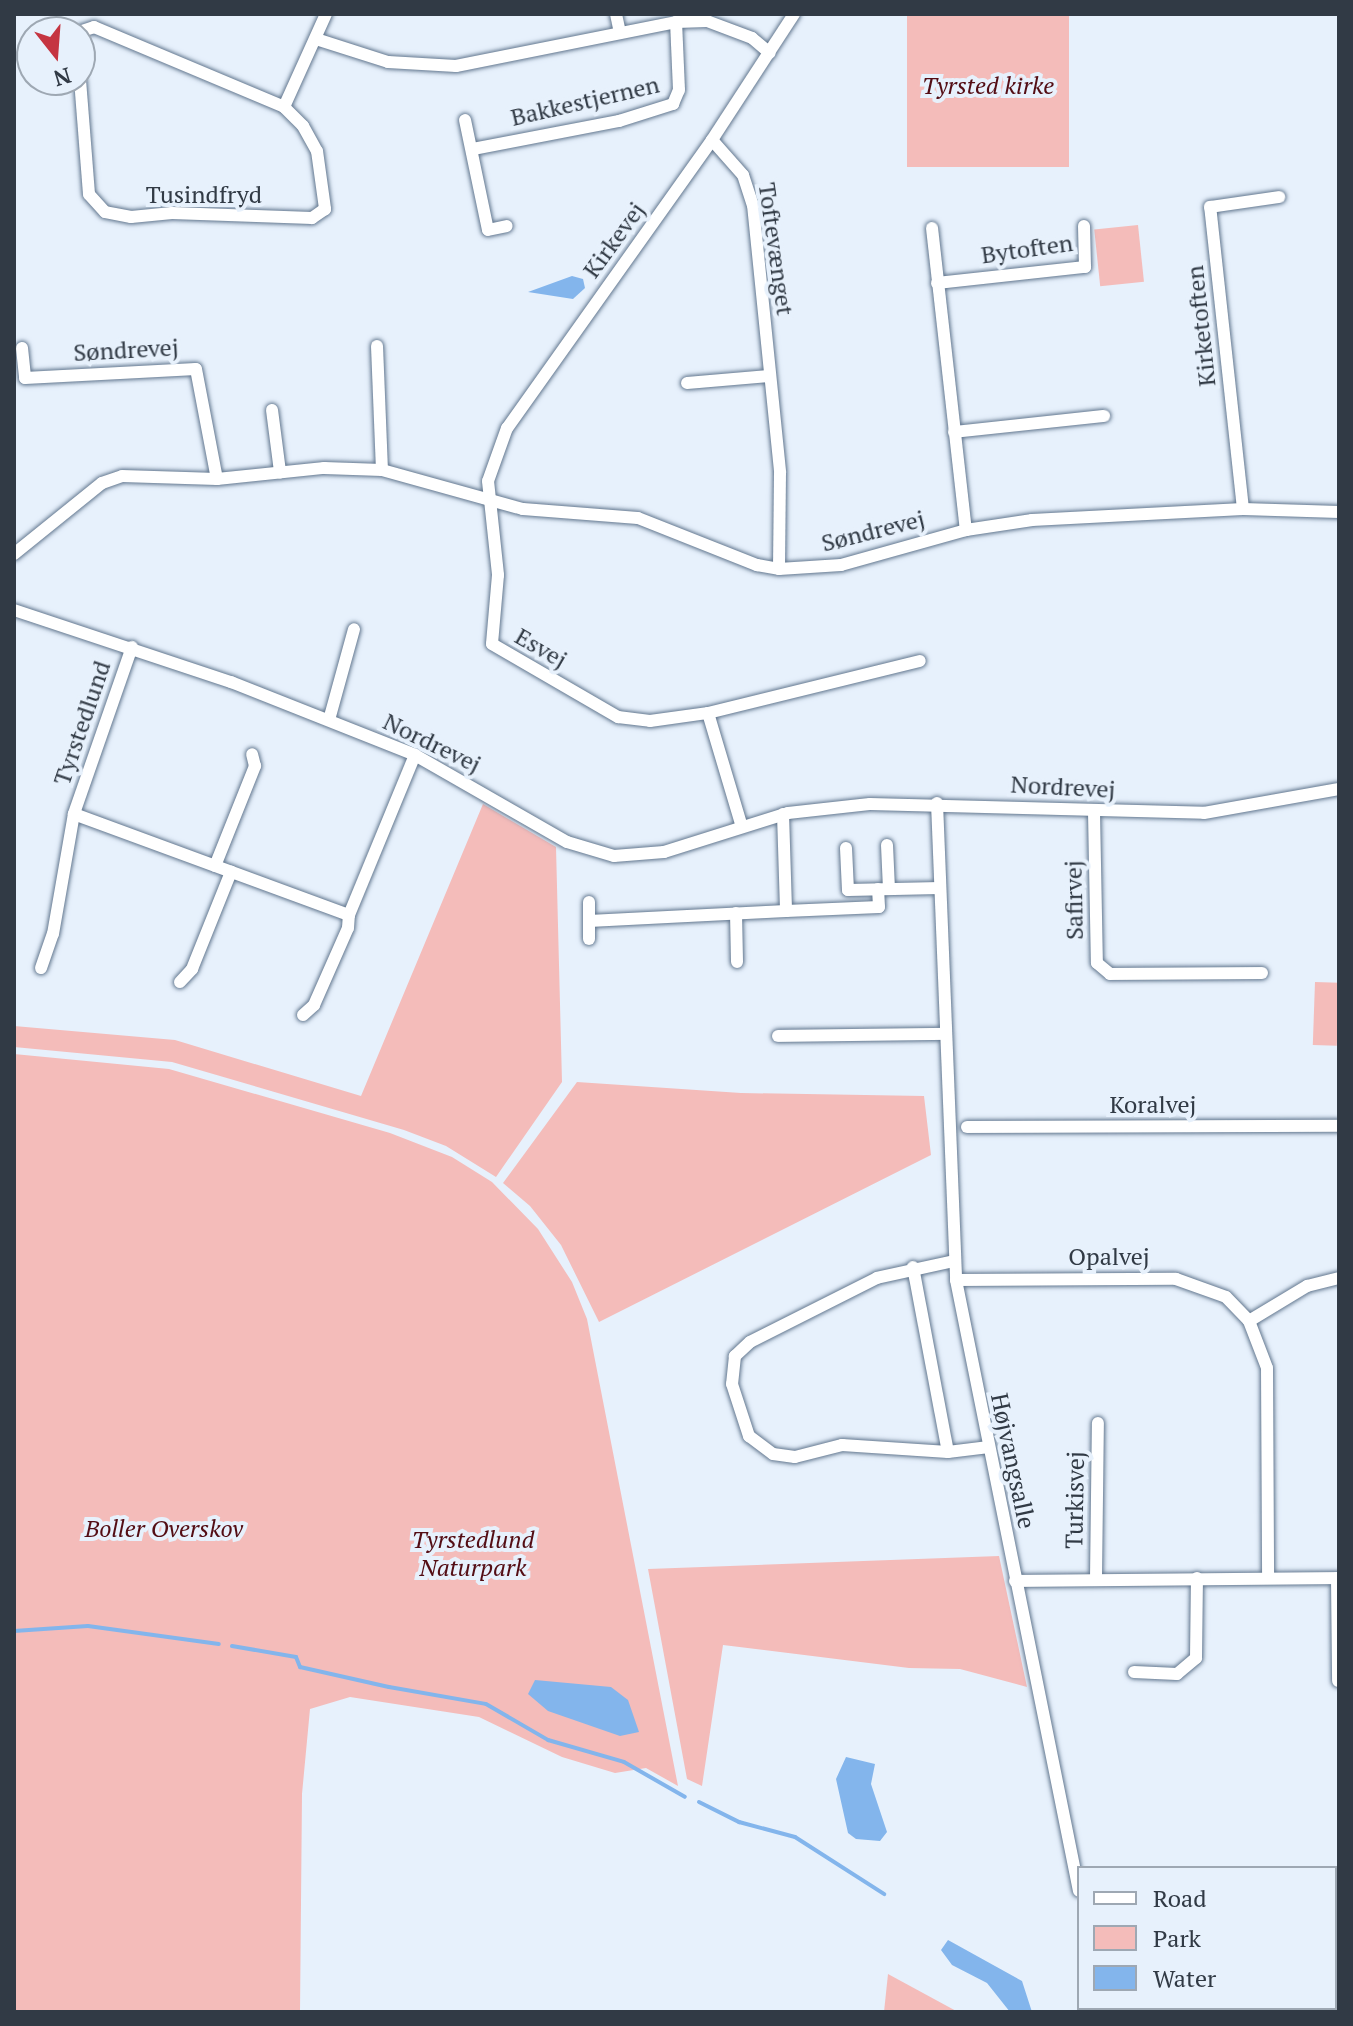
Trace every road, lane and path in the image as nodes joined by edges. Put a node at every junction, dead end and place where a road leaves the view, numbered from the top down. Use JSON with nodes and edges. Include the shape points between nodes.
{"nodes":[{"id":1,"x":326,"y":14,"type":"edge"},
{"id":2,"x":616,"y":14,"type":"edge"},
{"id":3,"x":794,"y":14,"type":"edge"},
{"id":4,"x":676,"y":22,"type":"junction"},
{"id":5,"x":96,"y":28,"type":"edge"},
{"id":6,"x":620,"y":33,"type":"junction"},
{"id":7,"x":316,"y":39,"type":"junction"},
{"id":8,"x":770,"y":53,"type":"junction"},
{"id":9,"x":81,"y":96,"type":"edge"},
{"id":10,"x":284,"y":107,"type":"junction"},
{"id":11,"x":465,"y":120,"type":"dead end"},
{"id":12,"x":712,"y":140,"type":"junction"},
{"id":13,"x":473,"y":149,"type":"junction"},
{"id":14,"x":1279,"y":197,"type":"dead end"},
{"id":15,"x":507,"y":226,"type":"dead end"},
{"id":16,"x":1084,"y":226,"type":"dead end"},
{"id":17,"x":932,"y":228,"type":"dead end"},
{"id":18,"x":937,"y":283,"type":"junction"},
{"id":19,"x":377,"y":346,"type":"dead end"},
{"id":20,"x":22,"y":348,"type":"dead end"},
{"id":21,"x":769,"y":376,"type":"junction"},
{"id":22,"x":687,"y":383,"type":"dead end"},
{"id":23,"x":272,"y":410,"type":"dead end"},
{"id":24,"x":1104,"y":416,"type":"dead end"},
{"id":25,"x":954,"y":432,"type":"junction"},
{"id":26,"x":382,"y":470,"type":"junction"},
{"id":27,"x":280,"y":472,"type":"junction"},
{"id":28,"x":217,"y":479,"type":"junction"},
{"id":29,"x":488,"y":498,"type":"junction"},
{"id":30,"x":1243,"y":509,"type":"junction"},
{"id":31,"x":1339,"y":512,"type":"edge"},
{"id":32,"x":966,"y":530,"type":"junction"},
{"id":33,"x":14,"y":554,"type":"edge"},
{"id":34,"x":779,"y":569,"type":"junction"},
{"id":35,"x":14,"y":610,"type":"edge"},
{"id":36,"x":354,"y":629,"type":"dead end"},
{"id":37,"x":132,"y":647,"type":"junction"},
{"id":38,"x":920,"y":661,"type":"dead end"},
{"id":39,"x":708,"y":713,"type":"junction"},
{"id":40,"x":329,"y":720,"type":"junction"},
{"id":41,"x":252,"y":754,"type":"dead end"},
{"id":42,"x":415,"y":755,"type":"junction"},
{"id":43,"x":1339,"y":789,"type":"edge"},
{"id":44,"x":937,"y":803,"type":"junction"},
{"id":45,"x":1094,"y":812,"type":"junction"},
{"id":46,"x":74,"y":814,"type":"junction"},
{"id":47,"x":783,"y":814,"type":"junction"},
{"id":48,"x":741,"y":824,"type":"junction"},
{"id":49,"x":887,"y":845,"type":"dead end"},
{"id":50,"x":846,"y":848,"type":"dead end"},
{"id":51,"x":215,"y":866,"type":"junction"},
{"id":52,"x":231,"y":872,"type":"junction"},
{"id":53,"x":940,"y":888,"type":"junction"},
{"id":54,"x":884,"y":889,"type":"junction"},
{"id":55,"x":589,"y":902,"type":"dead end"},
{"id":56,"x":786,"y":911,"type":"junction"},
{"id":57,"x":736,"y":913,"type":"junction"},
{"id":58,"x":349,"y":915,"type":"junction"},
{"id":59,"x":589,"y":921,"type":"junction"},
{"id":60,"x":589,"y":939,"type":"dead end"},
{"id":61,"x":737,"y":962,"type":"dead end"},
{"id":62,"x":41,"y":968,"type":"dead end"},
{"id":63,"x":1262,"y":973,"type":"dead end"},
{"id":64,"x":180,"y":982,"type":"dead end"},
{"id":65,"x":303,"y":1015,"type":"dead end"},
{"id":66,"x":946,"y":1034,"type":"junction"},
{"id":67,"x":778,"y":1036,"type":"dead end"},
{"id":68,"x":1339,"y":1126,"type":"edge"},
{"id":69,"x":967,"y":1127,"type":"dead end"},
{"id":70,"x":954,"y":1261,"type":"junction"},
{"id":71,"x":913,"y":1267,"type":"junction"},
{"id":72,"x":1339,"y":1278,"type":"edge"},
{"id":73,"x":956,"y":1280,"type":"junction"},
{"id":74,"x":1249,"y":1321,"type":"junction"},
{"id":75,"x":1098,"y":1423,"type":"dead end"},
{"id":76,"x":987,"y":1447,"type":"junction"},
{"id":77,"x":948,"y":1452,"type":"junction"},
{"id":78,"x":1096,"y":1578,"type":"junction"},
{"id":79,"x":1197,"y":1578,"type":"junction"},
{"id":80,"x":1268,"y":1578,"type":"junction"},
{"id":81,"x":1338,"y":1578,"type":"edge"},
{"id":82,"x":1015,"y":1581,"type":"junction"},
{"id":83,"x":1134,"y":1672,"type":"dead end"},
{"id":84,"x":1338,"y":1681,"type":"edge"},
{"id":85,"x":1077,"y":1881,"type":"edge"}],
"edges":[{"from":1,"to":7,"type":"street"},
{"from":2,"to":6,"type":"street"},
{"from":3,"to":8,"type":"street","name":"Kirkevej"},
{"from":4,"to":6,"type":"street"},
{"from":4,"to":8,"type":"street","via":[[730,27]]},
{"from":4,"to":13,"type":"street","name":"Bakkestjernen","via":[[679,90],[673,104],[619,121]]},
{"from":5,"to":10,"type":"street","name":"Tusindfryd"},
{"from":6,"to":7,"type":"street","via":[[456,66],[388,62]]},
{"from":7,"to":10,"type":"street"},
{"from":8,"to":12,"type":"street","name":"Kirkevej"},
{"from":9,"to":10,"type":"street","name":"Tusindfryd","via":[[89,194],[95,206],[120,216],[317,217],[326,202],[317,151]]},
{"from":11,"to":13,"type":"street"},
{"from":12,"to":21,"type":"street","name":"Toftevænget","via":[[739,167],[753,205]]},
{"from":12,"to":29,"type":"street","name":"Kirkevej","via":[[507,428]]},
{"from":13,"to":15,"type":"street","via":[[488,230]]},
{"from":14,"to":30,"type":"street","name":"Kirketoften","via":[[1210,207]]},
{"from":16,"to":18,"type":"street","name":"Bytoften","via":[[1085,267]]},
{"from":17,"to":18,"type":"street"},
{"from":18,"to":25,"type":"street"},
{"from":19,"to":26,"type":"street"},
{"from":20,"to":28,"type":"street","name":"Søndrevej","via":[[25,378],[196,369]]},
{"from":21,"to":22,"type":"street"},
{"from":21,"to":34,"type":"street","name":"Toftevænget","via":[[780,473]]},
{"from":23,"to":27,"type":"street"},
{"from":24,"to":25,"type":"street"},
{"from":25,"to":32,"type":"street"},
{"from":26,"to":27,"type":"street","name":"Søndrevej"},
{"from":26,"to":29,"type":"street","name":"Søndrevej"},
{"from":27,"to":28,"type":"street","name":"Søndrevej"},
{"from":28,"to":33,"type":"street","name":"Søndrevej","via":[[143,475],[102,483]]},
{"from":29,"to":34,"type":"street","name":"Søndrevej","via":[[523,509],[638,518]]},
{"from":29,"to":39,"type":"street","name":"Esvej","via":[[498,575],[492,644],[618,717],[650,721]]},
{"from":30,"to":31,"type":"street","name":"Søndrevej"},
{"from":30,"to":32,"type":"street","name":"Søndrevej","via":[[1104,514]]},
{"from":32,"to":34,"type":"street","name":"Søndrevej","via":[[841,565]]},
{"from":35,"to":37,"type":"street","name":"Nordrevej"},
{"from":36,"to":40,"type":"street"},
{"from":37,"to":40,"type":"street","name":"Nordrevej"},
{"from":37,"to":46,"type":"street","name":"Tyrstedlund"},
{"from":38,"to":39,"type":"street","name":"Esvej"},
{"from":39,"to":48,"type":"street"},
{"from":40,"to":42,"type":"street","name":"Nordrevej"},
{"from":41,"to":51,"type":"street","via":[[255,766]]},
{"from":42,"to":48,"type":"street","name":"Nordrevej","via":[[590,851],[639,856],[664,852]]},
{"from":42,"to":58,"type":"street"},
{"from":43,"to":45,"type":"street","name":"Nordrevej","via":[[1204,813]]},
{"from":44,"to":45,"type":"street","name":"Nordrevej"},
{"from":44,"to":47,"type":"street","name":"Nordrevej"},
{"from":44,"to":53,"type":"street","name":"Højvangsalle"},
{"from":45,"to":63,"type":"street","name":"Safirvej","via":[[1097,963],[1110,974]]},
{"from":46,"to":51,"type":"street","name":"Tyrstedlund"},
{"from":46,"to":62,"type":"street","name":"Tyrstedlund","via":[[53,934]]},
{"from":47,"to":48,"type":"street","name":"Nordrevej"},
{"from":47,"to":56,"type":"street"},
{"from":49,"to":54,"type":"street"},
{"from":50,"to":54,"type":"street","via":[[848,890]]},
{"from":51,"to":52,"type":"street","name":"Tyrstedlund"},
{"from":52,"to":58,"type":"street","name":"Tyrstedlund"},
{"from":52,"to":64,"type":"street","via":[[192,969]]},
{"from":53,"to":54,"type":"street"},
{"from":53,"to":66,"type":"street","name":"Højvangsalle"},
{"from":54,"to":56,"type":"street","via":[[879,907]]},
{"from":55,"to":59,"type":"street"},
{"from":56,"to":57,"type":"street"},
{"from":57,"to":59,"type":"street"},
{"from":57,"to":61,"type":"street"},
{"from":58,"to":65,"type":"street","via":[[314,1005]]},
{"from":59,"to":60,"type":"street"},
{"from":66,"to":67,"type":"street"},
{"from":66,"to":70,"type":"street","name":"Højvangsalle"},
{"from":68,"to":69,"type":"street","name":"Koralvej"},
{"from":70,"to":71,"type":"street"},
{"from":70,"to":73,"type":"street","name":"Højvangsalle"},
{"from":71,"to":77,"type":"street"},
{"from":71,"to":77,"type":"street","via":[[877,1278],[750,1342],[735,1356],[732,1384],[749,1436],[773,1454],[795,1457],[869,1445]]},
{"from":72,"to":74,"type":"street","via":[[1307,1286]]},
{"from":73,"to":74,"type":"street","name":"Opalvej","via":[[1176,1279],[1226,1297]]},
{"from":73,"to":76,"type":"street","name":"Højvangsalle"},
{"from":74,"to":80,"type":"street","name":"Opalvej","via":[[1267,1368]]},
{"from":75,"to":78,"type":"street","name":"Turkisvej"},
{"from":76,"to":77,"type":"street"},
{"from":76,"to":82,"type":"street","name":"Højvangsalle"},
{"from":78,"to":79,"type":"street","name":"Turkisvej"},
{"from":78,"to":82,"type":"street","name":"Turkisvej"},
{"from":79,"to":80,"type":"street","name":"Turkisvej"},
{"from":79,"to":83,"type":"street","via":[[1196,1658],[1177,1674]]},
{"from":80,"to":81,"type":"street","name":"Turkisvej"},
{"from":81,"to":84,"type":"street","name":"Turkisvej"},
{"from":82,"to":85,"type":"street","name":"Højvangsalle"}]}
